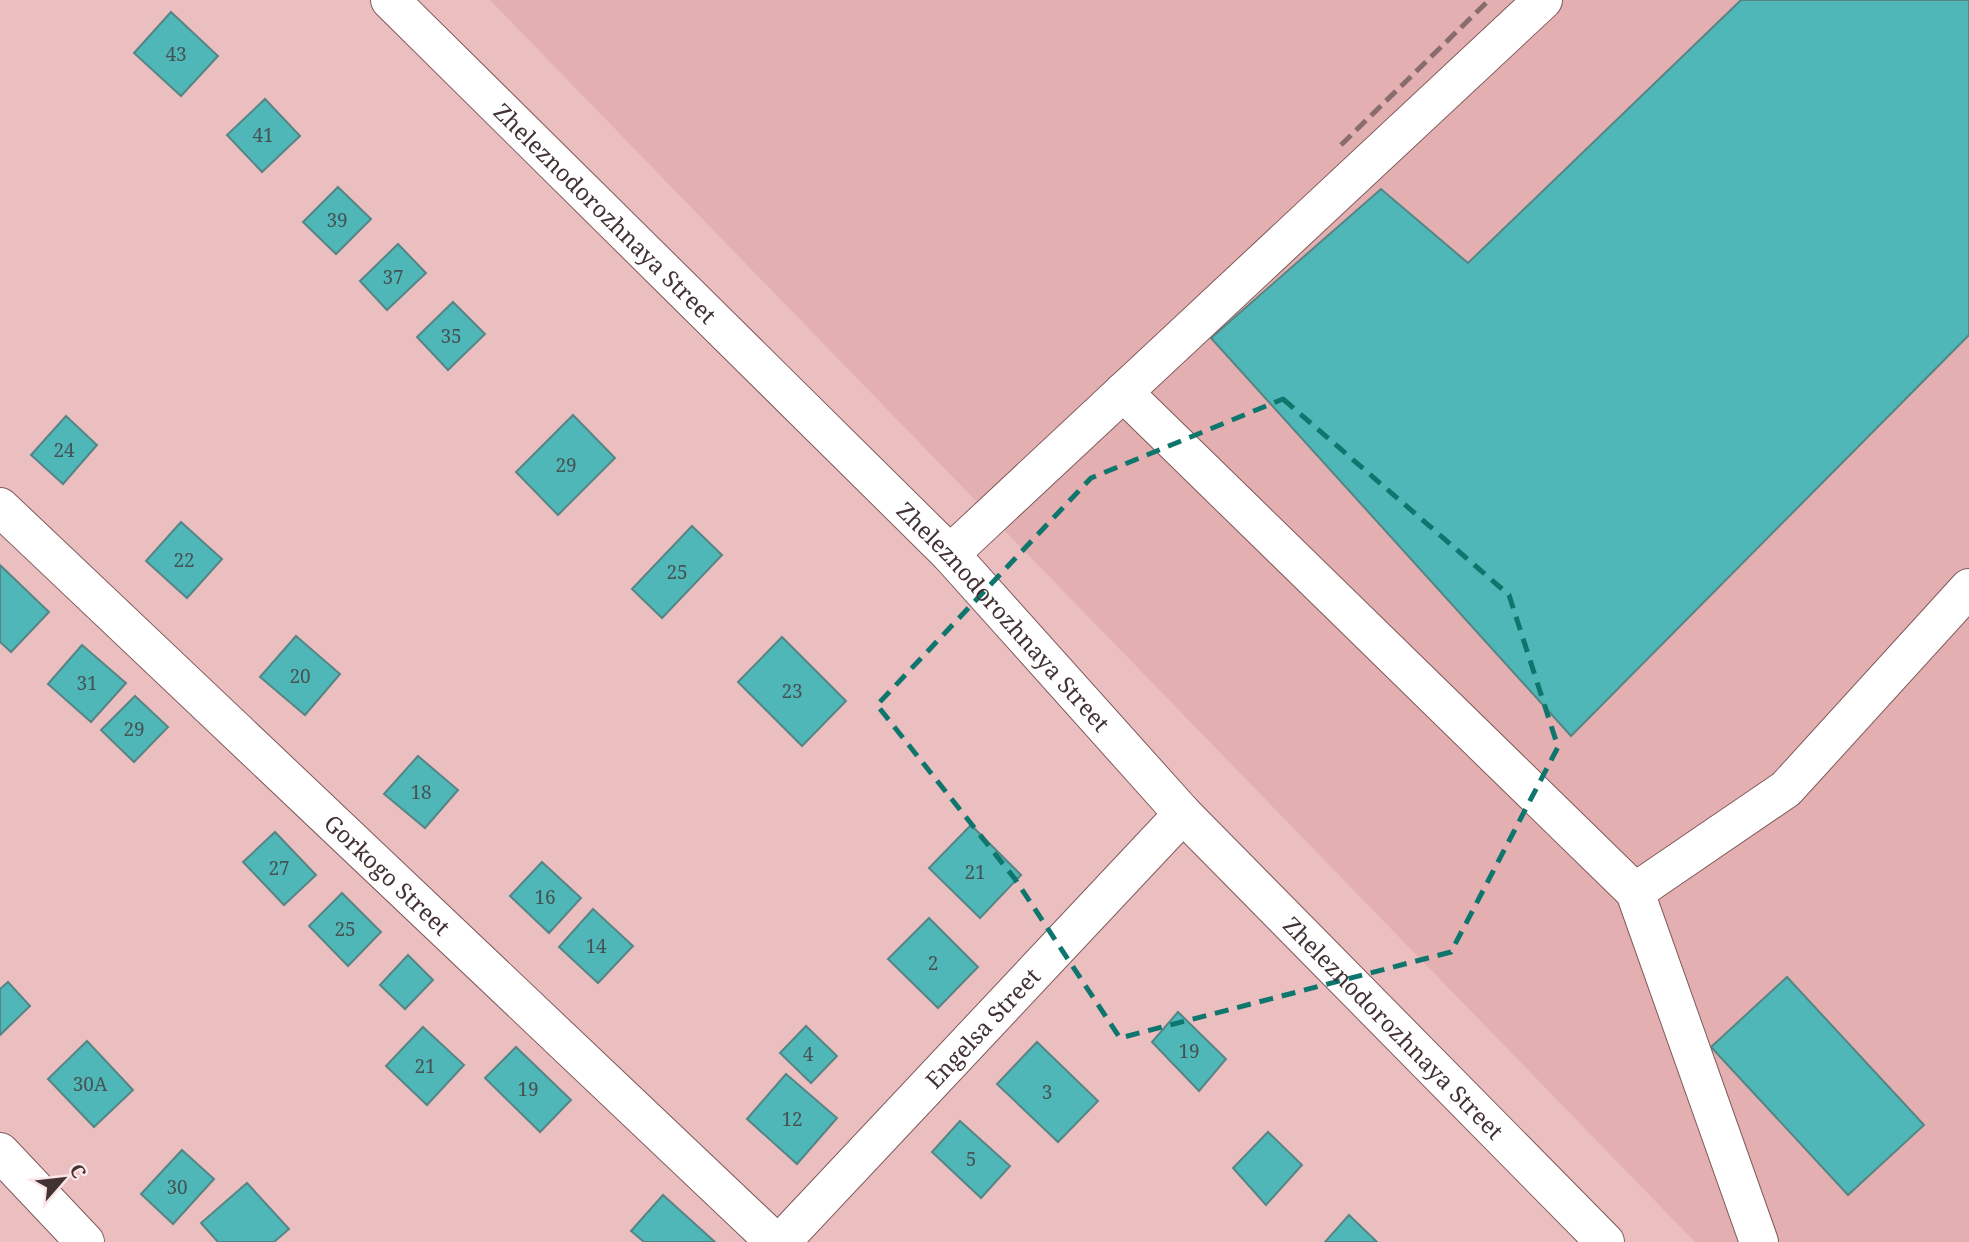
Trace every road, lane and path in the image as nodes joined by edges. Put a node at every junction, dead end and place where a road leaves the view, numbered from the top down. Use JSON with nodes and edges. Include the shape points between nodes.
{"nodes":[{"id":1,"x":390,"y":0,"type":"edge"},
{"id":2,"x":1543,"y":0,"type":"edge"},
{"id":3,"x":1123,"y":392,"type":"junction"},
{"id":4,"x":0,"y":507,"type":"edge"},
{"id":5,"x":950,"y":554,"type":"junction"},
{"id":6,"x":1969,"y":588,"type":"edge"},
{"id":7,"x":1183,"y":814,"type":"junction"},
{"id":8,"x":1635,"y":892,"type":"junction"},
{"id":9,"x":0,"y":1152,"type":"edge"},
{"id":10,"x":85,"y":1242,"type":"edge"},
{"id":11,"x":775,"y":1242,"type":"edge"},
{"id":12,"x":781,"y":1242,"type":"edge"},
{"id":13,"x":1605,"y":1242,"type":"edge"},
{"id":14,"x":1759,"y":1242,"type":"edge"}],
"edges":[{"from":1,"to":5,"type":"street","name":"Zheleznodorozhnaya Street"},
{"from":2,"to":3,"type":"street"},
{"from":3,"to":5,"type":"street"},
{"from":3,"to":8,"type":"street"},
{"from":4,"to":11,"type":"street","name":"Gorkogo Street"},
{"from":5,"to":7,"type":"street","name":"Zheleznodorozhnaya Street"},
{"from":6,"to":8,"type":"street","via":[[1786,789]]},
{"from":7,"to":12,"type":"street","name":"Engelsa Street"},
{"from":7,"to":13,"type":"street","name":"Zheleznodorozhnaya Street"},
{"from":8,"to":14,"type":"street"},
{"from":9,"to":10,"type":"street"}]}
